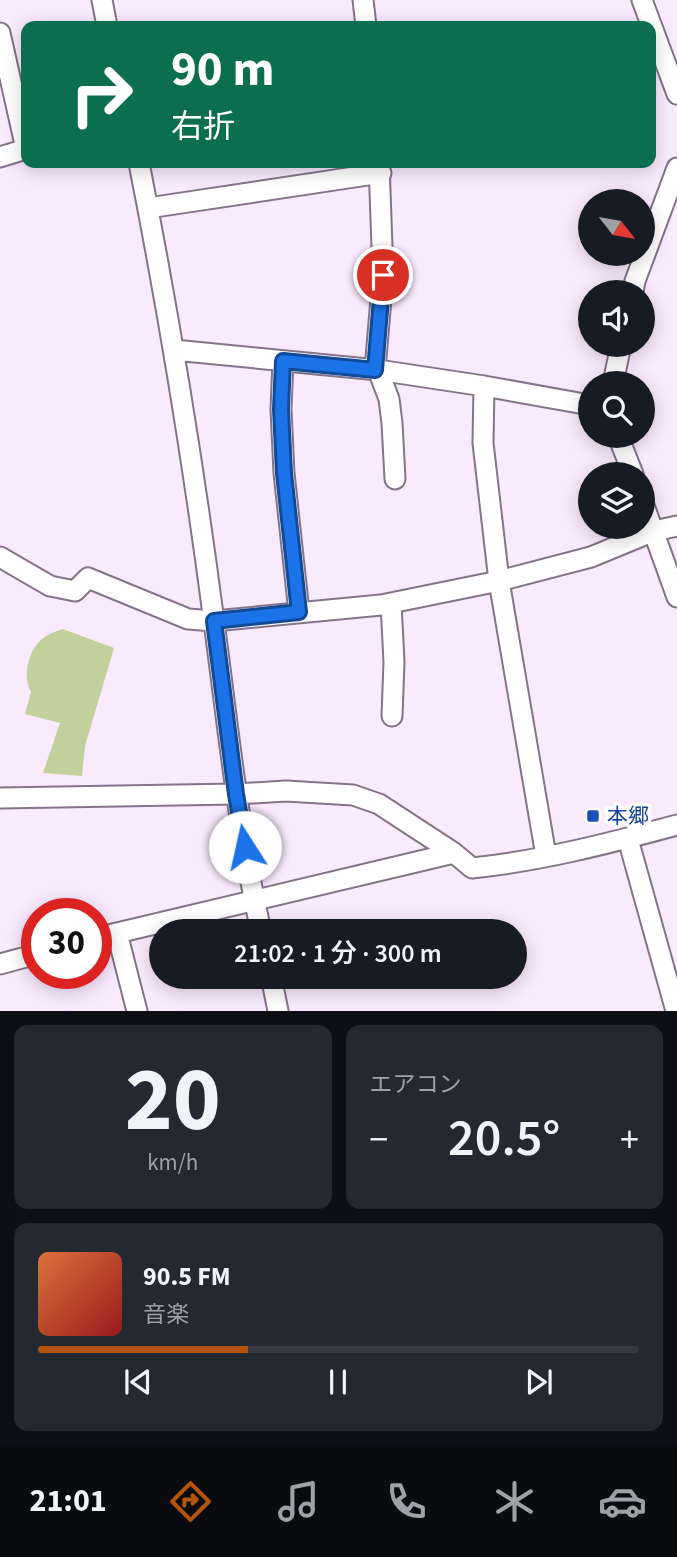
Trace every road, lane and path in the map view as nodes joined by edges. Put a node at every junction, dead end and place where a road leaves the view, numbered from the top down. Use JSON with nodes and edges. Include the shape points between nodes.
{"nodes":[{"id":1,"x":102,"y":0,"type":"edge"},
{"id":2,"x":363,"y":0,"type":"edge"},
{"id":3,"x":642,"y":0,"type":"edge"},
{"id":4,"x":106,"y":21,"type":"edge"},
{"id":5,"x":365,"y":21,"type":"edge"},
{"id":6,"x":650,"y":21,"type":"edge"},
{"id":7,"x":0,"y":33,"type":"edge"},
{"id":8,"x":656,"y":38,"type":"edge"},
{"id":9,"x":677,"y":94,"type":"edge"},
{"id":10,"x":21,"y":127,"type":"edge"},
{"id":11,"x":21,"y":151,"type":"edge"},
{"id":12,"x":0,"y":157,"type":"edge"},
{"id":13,"x":140,"y":168,"type":"edge"},
{"id":14,"x":380,"y":168,"type":"edge"},
{"id":15,"x":677,"y":168,"type":"edge"},
{"id":16,"x":671,"y":198,"type":"edge"},
{"id":17,"x":148,"y":208,"type":"junction"},
{"id":18,"x":635,"y":280,"type":"edge"},
{"id":19,"x":174,"y":350,"type":"junction"},
{"id":20,"x":283,"y":361,"type":"junction"},
{"id":21,"x":376,"y":370,"type":"junction"},
{"id":22,"x":484,"y":386,"type":"junction"},
{"id":23,"x":578,"y":403,"type":"edge"},
{"id":24,"x":395,"y":480,"type":"dead end"},
{"id":25,"x":677,"y":526,"type":"edge"},
{"id":26,"x":655,"y":531,"type":"edge"},
{"id":27,"x":655,"y":534,"type":"edge"},
{"id":28,"x":635,"y":539,"type":"edge"},
{"id":29,"x":0,"y":557,"type":"edge"},
{"id":30,"x":499,"y":581,"type":"junction"},
{"id":31,"x":677,"y":597,"type":"edge"},
{"id":32,"x":391,"y":603,"type":"junction"},
{"id":33,"x":299,"y":612,"type":"junction"},
{"id":34,"x":214,"y":621,"type":"junction"},
{"id":35,"x":392,"y":716,"type":"dead end"},
{"id":36,"x":236,"y":794,"type":"junction"},
{"id":37,"x":0,"y":798,"type":"edge"},
{"id":38,"x":677,"y":825,"type":"edge"},
{"id":39,"x":628,"y":839,"type":"junction"},
{"id":40,"x":454,"y":853,"type":"junction"},
{"id":41,"x":546,"y":856,"type":"junction"},
{"id":42,"x":254,"y":901,"type":"junction"},
{"id":43,"x":258,"y":919,"type":"edge"},
{"id":44,"x":117,"y":933,"type":"junction"},
{"id":45,"x":112,"y":934,"type":"edge"},
{"id":46,"x":21,"y":958,"type":"edge"},
{"id":47,"x":0,"y":964,"type":"edge"},
{"id":48,"x":274,"y":989,"type":"edge"},
{"id":49,"x":137,"y":1011,"type":"edge"},
{"id":50,"x":278,"y":1011,"type":"edge"},
{"id":51,"x":676,"y":1011,"type":"edge"}],
"edges":[{"from":1,"to":4,"type":"street"},
{"from":2,"to":5,"type":"street"},
{"from":3,"to":6,"type":"street"},
{"from":7,"to":10,"type":"street"},
{"from":8,"to":9,"type":"street"},
{"from":11,"to":12,"type":"street"},
{"from":13,"to":17,"type":"street"},
{"from":14,"to":17,"type":"street"},
{"from":14,"to":21,"type":"street","via":[[383,275]]},
{"from":15,"to":16,"type":"street"},
{"from":16,"to":18,"type":"street"},
{"from":17,"to":19,"type":"street"},
{"from":19,"to":20,"type":"street"},
{"from":19,"to":34,"type":"street"},
{"from":20,"to":21,"type":"street"},
{"from":20,"to":33,"type":"street","via":[[284,473]]},
{"from":21,"to":22,"type":"street"},
{"from":21,"to":24,"type":"street","via":[[389,399]]},
{"from":22,"to":23,"type":"street"},
{"from":22,"to":30,"type":"street","via":[[483,443]]},
{"from":25,"to":26,"type":"street"},
{"from":27,"to":31,"type":"street"},
{"from":28,"to":30,"type":"street","via":[[591,557]]},
{"from":29,"to":34,"type":"street","via":[[50,586],[75,591],[88,578],[188,620]]},
{"from":30,"to":32,"type":"street"},
{"from":30,"to":41,"type":"street"},
{"from":32,"to":33,"type":"street"},
{"from":32,"to":35,"type":"street"},
{"from":33,"to":34,"type":"street"},
{"from":34,"to":36,"type":"street"},
{"from":36,"to":37,"type":"street"},
{"from":36,"to":40,"type":"street","via":[[353,795],[379,803]]},
{"from":36,"to":42,"type":"street"},
{"from":38,"to":39,"type":"street"},
{"from":39,"to":41,"type":"street"},
{"from":39,"to":51,"type":"street"},
{"from":40,"to":41,"type":"street","via":[[472,868]]},
{"from":40,"to":42,"type":"street"},
{"from":42,"to":43,"type":"street"},
{"from":42,"to":44,"type":"street"},
{"from":44,"to":45,"type":"street"},
{"from":44,"to":49,"type":"street"},
{"from":46,"to":47,"type":"street"},
{"from":48,"to":50,"type":"street"}]}
